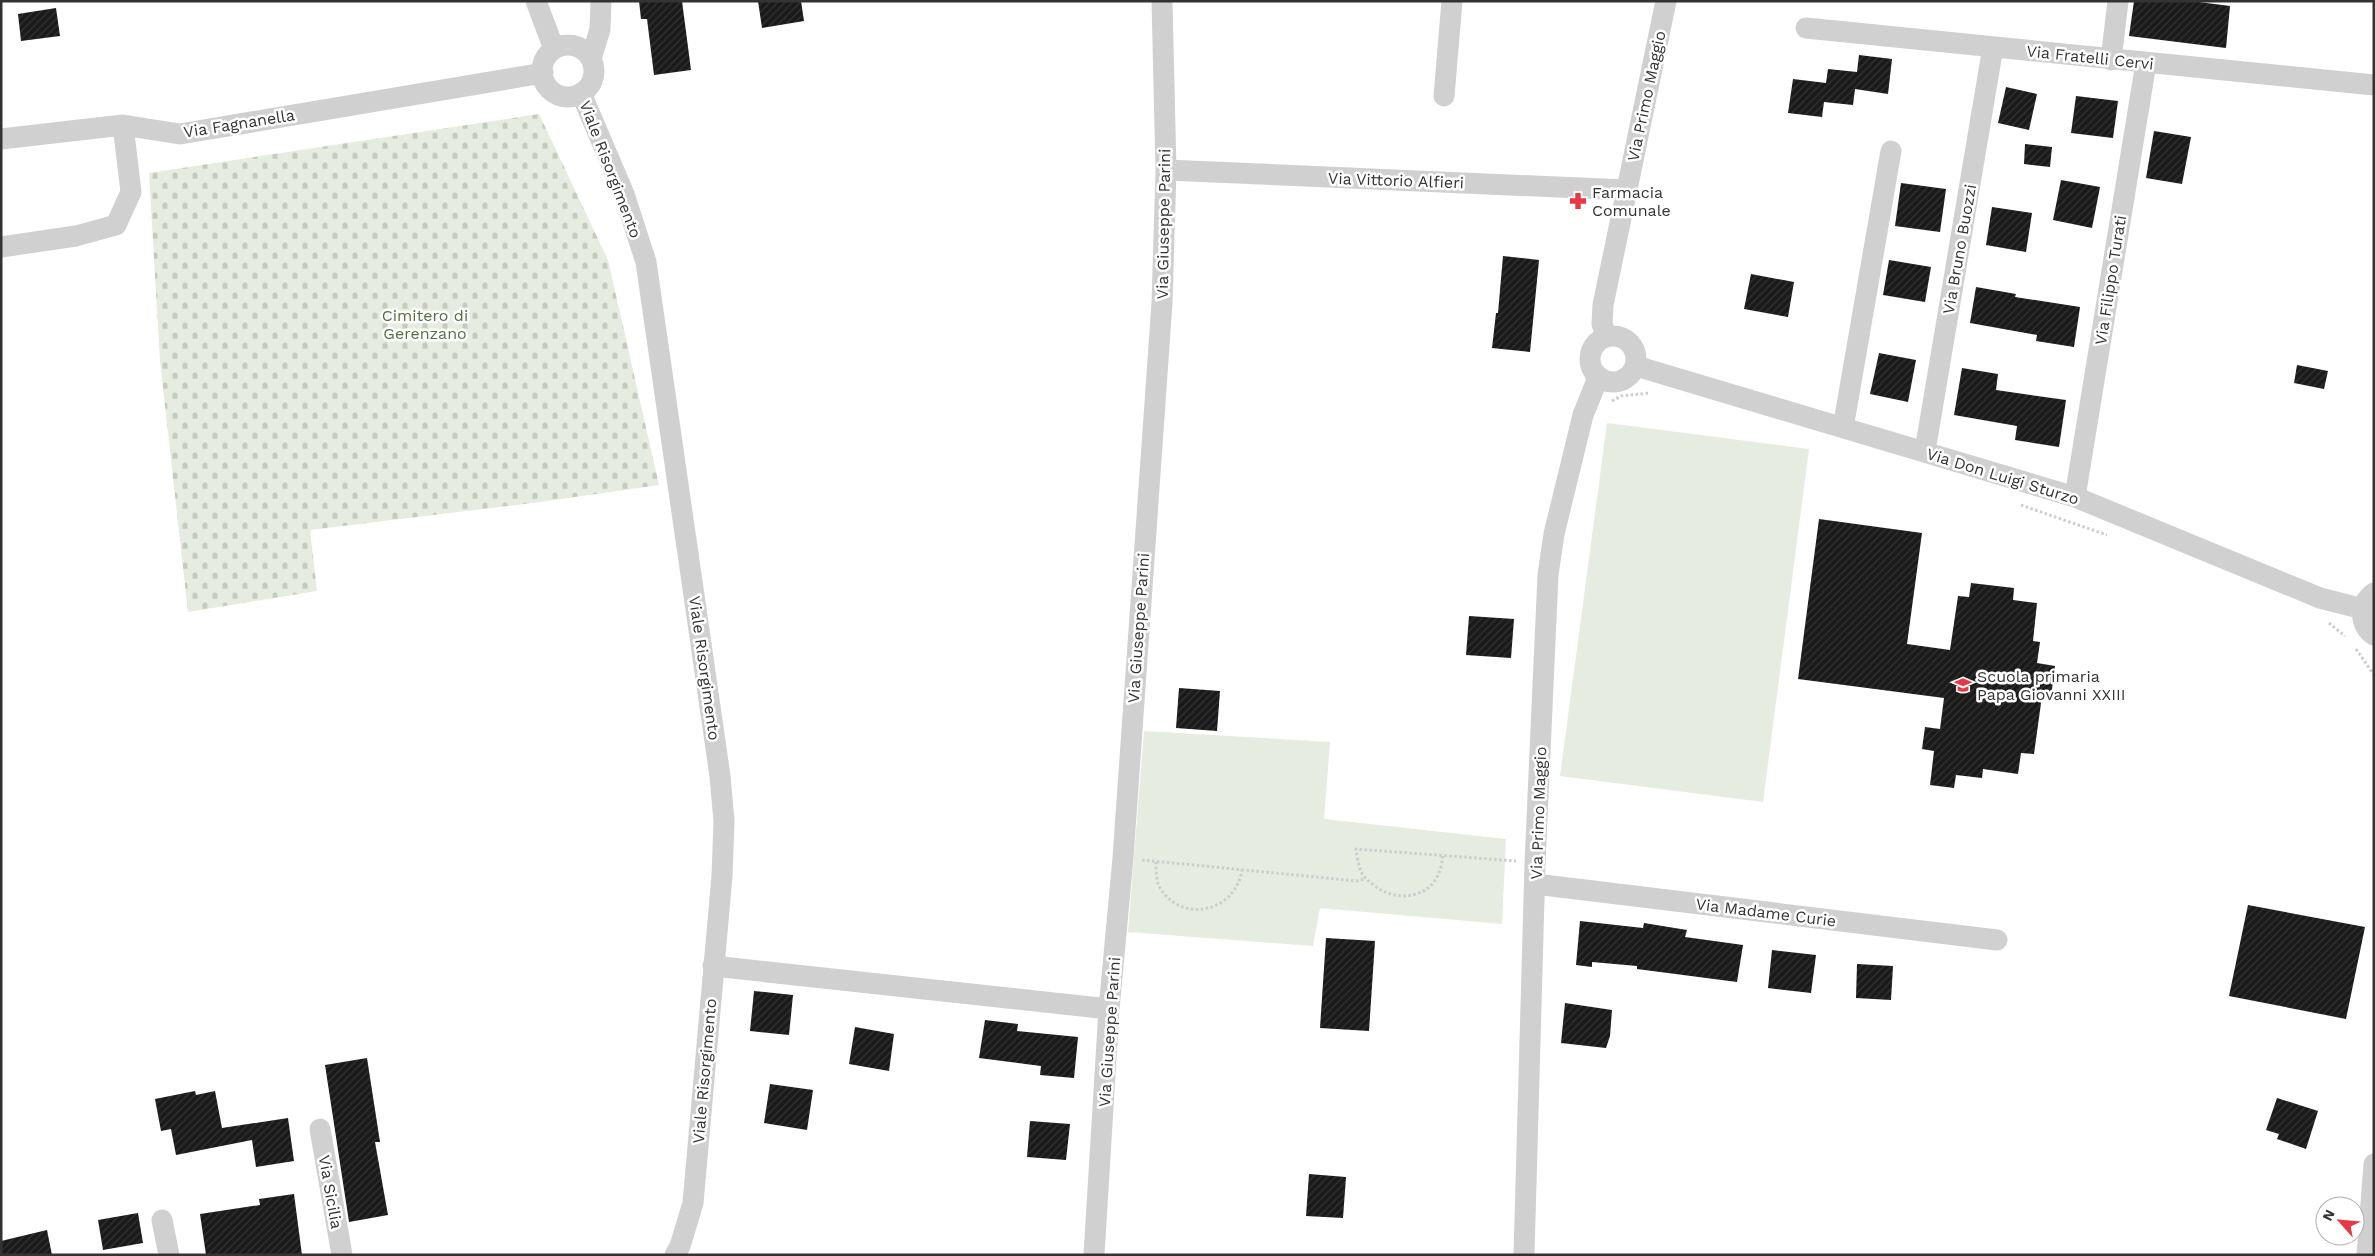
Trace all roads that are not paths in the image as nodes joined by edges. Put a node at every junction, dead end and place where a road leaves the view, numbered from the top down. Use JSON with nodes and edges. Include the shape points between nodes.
{"nodes":[{"id":1,"x":536,"y":1,"type":"edge"},
{"id":2,"x":601,"y":1,"type":"edge"},
{"id":3,"x":1162,"y":1,"type":"edge"},
{"id":4,"x":1452,"y":1,"type":"edge"},
{"id":5,"x":1666,"y":1,"type":"edge"},
{"id":6,"x":2118,"y":1,"type":"edge"},
{"id":7,"x":1806,"y":28,"type":"dead end"},
{"id":8,"x":1993,"y":47,"type":"junction"},
{"id":9,"x":554,"y":49,"type":"junction"},
{"id":10,"x":591,"y":59,"type":"junction"},
{"id":11,"x":2111,"y":60,"type":"junction"},
{"id":12,"x":2146,"y":64,"type":"junction"},
{"id":13,"x":543,"y":73,"type":"junction"},
{"id":14,"x":2374,"y":85,"type":"edge"},
{"id":15,"x":582,"y":93,"type":"junction"},
{"id":16,"x":1444,"y":96,"type":"dead end"},
{"id":17,"x":123,"y":125,"type":"junction"},
{"id":18,"x":1,"y":139,"type":"edge"},
{"id":19,"x":1891,"y":151,"type":"dead end"},
{"id":20,"x":1166,"y":170,"type":"junction"},
{"id":21,"x":1626,"y":190,"type":"junction"},
{"id":22,"x":1,"y":247,"type":"edge"},
{"id":23,"x":1607,"y":337,"type":"junction"},
{"id":24,"x":1636,"y":366,"type":"junction"},
{"id":25,"x":1598,"y":378,"type":"junction"},
{"id":26,"x":1843,"y":428,"type":"junction"},
{"id":27,"x":1924,"y":451,"type":"junction"},
{"id":28,"x":2075,"y":497,"type":"junction"},
{"id":29,"x":2368,"y":601,"type":"edge"},
{"id":30,"x":2374,"y":635,"type":"edge"},
{"id":31,"x":1535,"y":884,"type":"junction"},
{"id":32,"x":1997,"y":940,"type":"dead end"},
{"id":33,"x":713,"y":966,"type":"junction"},
{"id":34,"x":1109,"y":1009,"type":"junction"},
{"id":35,"x":320,"y":1129,"type":"dead end"},
{"id":36,"x":2374,"y":1164,"type":"edge"},
{"id":37,"x":162,"y":1220,"type":"dead end"},
{"id":38,"x":683,"y":1252,"type":"edge"},
{"id":39,"x":169,"y":1255,"type":"edge"},
{"id":40,"x":342,"y":1255,"type":"edge"},
{"id":41,"x":1094,"y":1255,"type":"edge"},
{"id":42,"x":1524,"y":1255,"type":"edge"},
{"id":43,"x":2367,"y":1255,"type":"edge"}],
"edges":[{"from":1,"to":9,"type":"street"},
{"from":2,"to":10,"type":"street","name":"Viale Risorgimento","via":[[600,29]]},
{"from":3,"to":20,"type":"street","name":"Via Giuseppe Parini"},
{"from":4,"to":16,"type":"street"},
{"from":5,"to":21,"type":"street","name":"Via Primo Maggio"},
{"from":6,"to":11,"type":"street"},
{"from":7,"to":8,"type":"street","name":"Via Fratelli Cervi"},
{"from":8,"to":11,"type":"street","name":"Via Fratelli Cervi"},
{"from":8,"to":27,"type":"street","name":"Via Bruno Buozzi"},
{"from":9,"to":10,"type":"street","via":[[571,45],[579,47]]},
{"from":9,"to":13,"type":"street","via":[[545,60]]},
{"from":10,"to":15,"type":"street","name":"Viale Risorgimento","via":[[594,74]]},
{"from":11,"to":12,"type":"street","name":"Via Fratelli Cervi"},
{"from":12,"to":14,"type":"street","name":"Via Fratelli Cervi"},
{"from":12,"to":28,"type":"street","name":"Via Filippo Turati"},
{"from":13,"to":15,"type":"street","name":"Viale Risorgimento","via":[[548,87],[560,95]]},
{"from":13,"to":17,"type":"street","name":"Via Fagnanella","via":[[180,134]]},
{"from":15,"to":33,"type":"street","name":"Viale Risorgimento","via":[[636,227],[652,298],[720,776],[724,822]]},
{"from":17,"to":18,"type":"street","name":"Via Fagnanella"},
{"from":17,"to":22,"type":"street","via":[[131,192],[116,224],[76,236]]},
{"from":19,"to":26,"type":"street"},
{"from":20,"to":21,"type":"street","name":"Via Vittorio Alfieri"},
{"from":20,"to":34,"type":"street","name":"Via Giuseppe Parini","via":[[1162,303],[1123,858]]},
{"from":21,"to":23,"type":"street","name":"Via Primo Maggio","via":[[1603,305],[1602,324]]},
{"from":23,"to":24,"type":"street","via":[[1621,337],[1628,341],[1636,352]]},
{"from":23,"to":25,"type":"street","via":[[1595,344],[1590,358]]},
{"from":24,"to":25,"type":"street","via":[[1627,379],[1620,382]]},
{"from":24,"to":26,"type":"street","name":"Via Don Luigi Sturzo"},
{"from":25,"to":31,"type":"street","name":"Via Primo Maggio","via":[[1583,415],[1554,534],[1548,575]]},
{"from":26,"to":27,"type":"street","name":"Via Don Luigi Sturzo"},
{"from":27,"to":28,"type":"street","name":"Via Don Luigi Sturzo"},
{"from":28,"to":29,"type":"street","name":"Via Don Luigi Sturzo","via":[[2320,598]]},
{"from":29,"to":30,"type":"street","via":[[2365,626]]},
{"from":31,"to":32,"type":"street","name":"Via Madame Curie"},
{"from":31,"to":42,"type":"street","name":"Via Primo Maggio"},
{"from":33,"to":34,"type":"street"},
{"from":33,"to":38,"type":"street","name":"Viale Risorgimento","via":[[693,1203]]},
{"from":34,"to":41,"type":"street","name":"Via Giuseppe Parini"},
{"from":35,"to":40,"type":"street","name":"Via Sicilia"},
{"from":36,"to":43,"type":"street"},
{"from":37,"to":39,"type":"street"}]}
